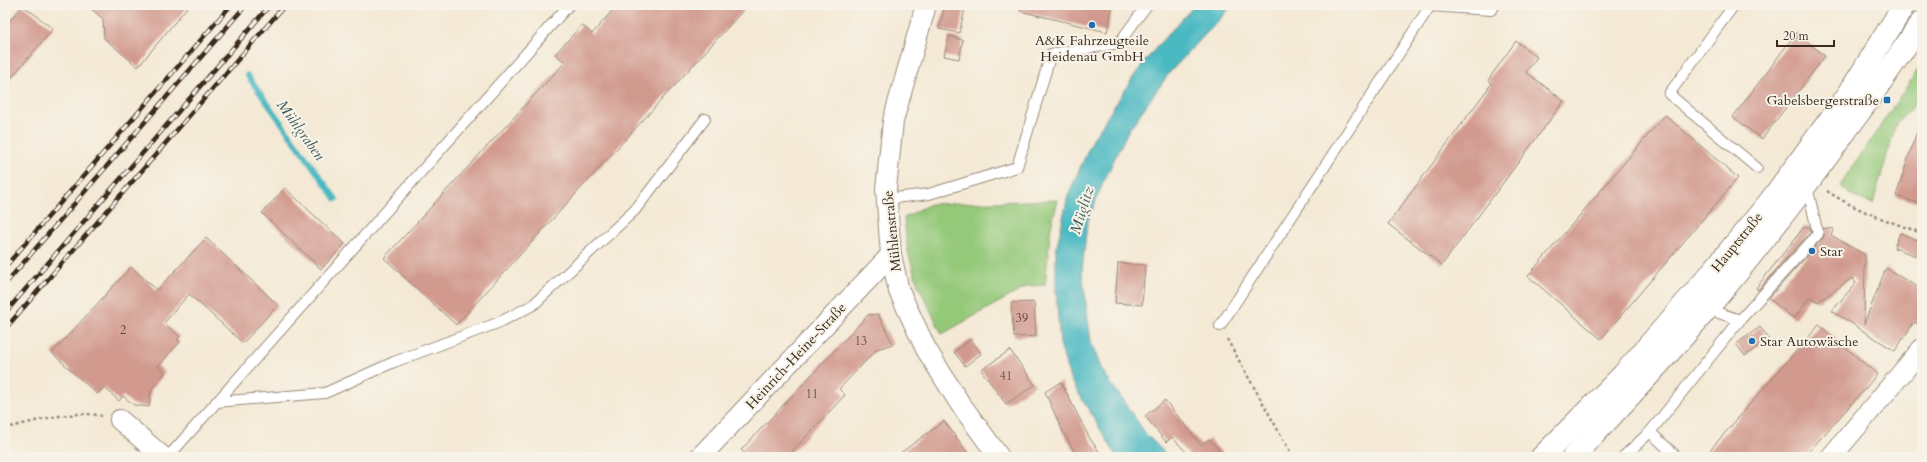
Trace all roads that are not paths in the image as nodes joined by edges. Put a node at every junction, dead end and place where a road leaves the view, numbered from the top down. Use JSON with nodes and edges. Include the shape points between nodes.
{"nodes":[{"id":1,"x":568,"y":5,"type":"edge"},
{"id":2,"x":926,"y":5,"type":"edge"},
{"id":3,"x":1147,"y":5,"type":"edge"},
{"id":4,"x":1495,"y":5,"type":"edge"},
{"id":5,"x":1734,"y":5,"type":"edge"},
{"id":6,"x":1904,"y":5,"type":"edge"},
{"id":7,"x":1922,"y":22,"type":"edge"},
{"id":8,"x":705,"y":119,"type":"dead end"},
{"id":9,"x":1756,"y":168,"type":"dead end"},
{"id":10,"x":1809,"y":182,"type":"junction"},
{"id":11,"x":886,"y":199,"type":"junction"},
{"id":12,"x":891,"y":254,"type":"junction"},
{"id":13,"x":1707,"y":309,"type":"junction"},
{"id":14,"x":1740,"y":320,"type":"junction"},
{"id":15,"x":1220,"y":326,"type":"road end"},
{"id":16,"x":1922,"y":349,"type":"edge"},
{"id":17,"x":216,"y":402,"type":"junction"},
{"id":18,"x":120,"y":420,"type":"road end"},
{"id":19,"x":1650,"y":432,"type":"junction"},
{"id":20,"x":163,"y":457,"type":"edge"},
{"id":21,"x":168,"y":457,"type":"edge"},
{"id":22,"x":700,"y":457,"type":"edge"},
{"id":23,"x":999,"y":457,"type":"edge"},
{"id":24,"x":1542,"y":457,"type":"edge"},
{"id":25,"x":1573,"y":457,"type":"edge"},
{"id":26,"x":1623,"y":457,"type":"edge"},
{"id":27,"x":1677,"y":457,"type":"edge"},
{"id":28,"x":1831,"y":457,"type":"edge"}],
"edges":[{"from":1,"to":17,"type":"lane"},
{"from":2,"to":11,"type":"street","name":"Mühlenstraße","via":[[893,121]]},
{"from":3,"to":11,"type":"lane","via":[[1119,43],[1051,54],[1017,167],[929,194]]},
{"from":4,"to":15,"type":"lane","via":[[1490,10],[1430,6]]},
{"from":5,"to":9,"type":"lane","via":[[1669,94]]},
{"from":6,"to":24,"type":"main road","name":"Hauptstraße","via":[[1848,95],[1771,200],[1623,375]]},
{"from":7,"to":10,"type":"main road","name":"Hauptstraße"},
{"from":8,"to":17,"type":"lane","via":[[635,210],[533,305],[500,322],[394,362],[325,393]]},
{"from":10,"to":13,"type":"main road","name":"Hauptstraße"},
{"from":10,"to":14,"type":"lane","via":[[1818,234]]},
{"from":11,"to":12,"type":"street","name":"Mühlenstraße"},
{"from":12,"to":22,"type":"street","name":"Heinrich-Heine-Straße"},
{"from":12,"to":23,"type":"street","name":"Mühlenstraße","via":[[900,291],[926,349],[959,402]]},
{"from":13,"to":14,"type":"lane"},
{"from":13,"to":25,"type":"main road","name":"Hauptstraße"},
{"from":14,"to":19,"type":"lane"},
{"from":16,"to":28,"type":"street"},
{"from":17,"to":21,"type":"lane"},
{"from":18,"to":20,"type":"street"},
{"from":19,"to":26,"type":"lane"},
{"from":19,"to":27,"type":"lane"}]}
